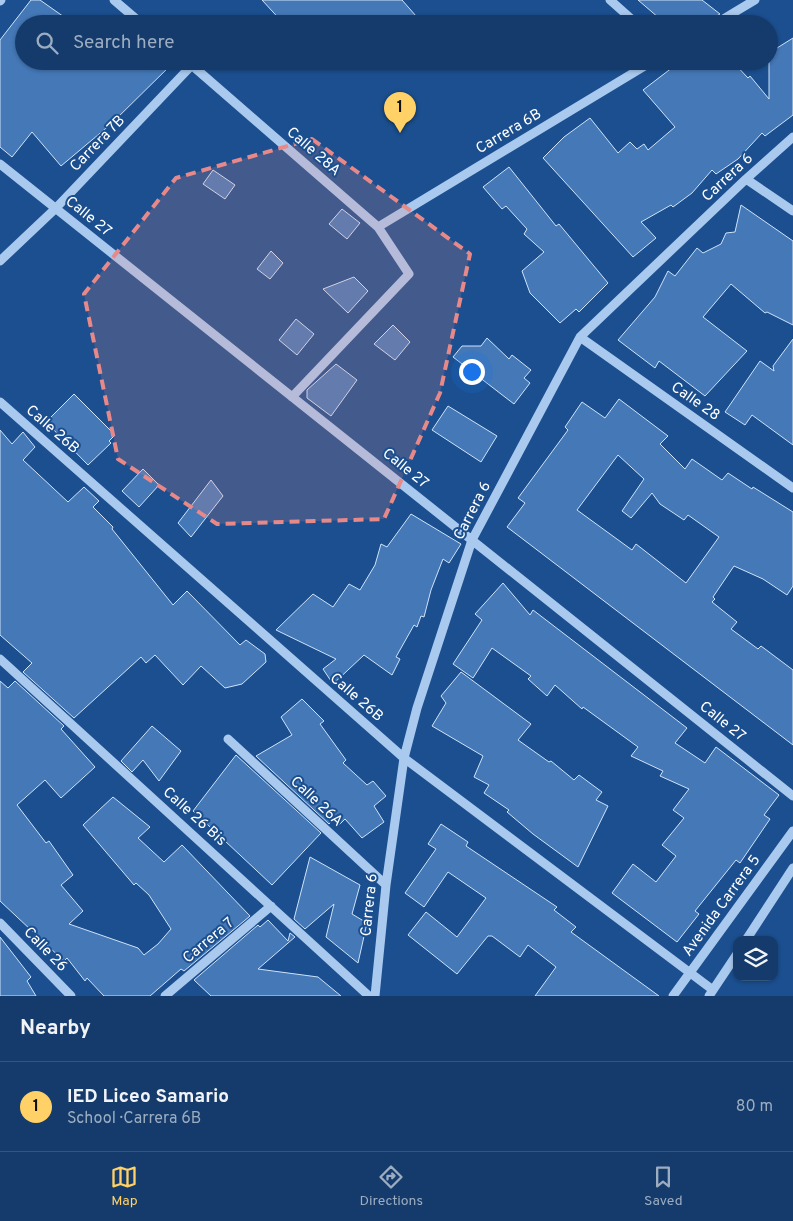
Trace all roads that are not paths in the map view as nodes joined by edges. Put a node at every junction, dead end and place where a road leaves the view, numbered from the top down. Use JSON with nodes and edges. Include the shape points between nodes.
{"nodes":[{"id":1,"x":114,"y":0,"type":"edge"},
{"id":2,"x":610,"y":0,"type":"edge"},
{"id":3,"x":755,"y":0,"type":"edge"},
{"id":4,"x":132,"y":15,"type":"edge"},
{"id":5,"x":627,"y":15,"type":"edge"},
{"id":6,"x":730,"y":15,"type":"edge"},
{"id":7,"x":183,"y":70,"type":"edge"},
{"id":8,"x":197,"y":70,"type":"edge"},
{"id":9,"x":638,"y":70,"type":"edge"},
{"id":10,"x":793,"y":138,"type":"edge"},
{"id":11,"x":0,"y":164,"type":"edge"},
{"id":12,"x":746,"y":179,"type":"junction"},
{"id":13,"x":56,"y":208,"type":"junction"},
{"id":14,"x":793,"y":211,"type":"edge"},
{"id":15,"x":378,"y":227,"type":"junction"},
{"id":16,"x":0,"y":261,"type":"edge"},
{"id":17,"x":580,"y":337,"type":"junction"},
{"id":18,"x":292,"y":397,"type":"junction"},
{"id":19,"x":0,"y":402,"type":"edge"},
{"id":20,"x":793,"y":488,"type":"edge"},
{"id":21,"x":472,"y":540,"type":"junction"},
{"id":22,"x":0,"y":659,"type":"edge"},
{"id":23,"x":228,"y":739,"type":"dead end"},
{"id":24,"x":404,"y":758,"type":"junction"},
{"id":25,"x":793,"y":796,"type":"edge"},
{"id":26,"x":793,"y":831,"type":"edge"},
{"id":27,"x":793,"y":868,"type":"edge"},
{"id":28,"x":386,"y":885,"type":"junction"},
{"id":29,"x":271,"y":906,"type":"junction"},
{"id":30,"x":0,"y":923,"type":"edge"},
{"id":31,"x":749,"y":936,"type":"edge"},
{"id":32,"x":733,"y":960,"type":"edge"},
{"id":33,"x":690,"y":974,"type":"junction"},
{"id":34,"x":711,"y":993,"type":"edge"},
{"id":35,"x":71,"y":996,"type":"edge"},
{"id":36,"x":165,"y":996,"type":"edge"},
{"id":37,"x":369,"y":996,"type":"edge"},
{"id":38,"x":375,"y":996,"type":"edge"},
{"id":39,"x":673,"y":996,"type":"edge"}],
"edges":[{"from":1,"to":4,"type":"street"},
{"from":2,"to":5,"type":"street"},
{"from":3,"to":6,"type":"street"},
{"from":7,"to":13,"type":"street","name":"Carrera 7B"},
{"from":8,"to":15,"type":"street","name":"Calle 28A"},
{"from":9,"to":15,"type":"street","name":"Carrera 6B"},
{"from":10,"to":12,"type":"street","name":"Carrera 6"},
{"from":11,"to":13,"type":"street","name":"Calle 27"},
{"from":12,"to":14,"type":"street"},
{"from":12,"to":17,"type":"street","name":"Carrera 6"},
{"from":13,"to":16,"type":"street","name":"Carrera 7B"},
{"from":13,"to":18,"type":"street","name":"Calle 27"},
{"from":15,"to":18,"type":"street","name":"Calle 28A","via":[[409,274]]},
{"from":17,"to":20,"type":"street","name":"Calle 28"},
{"from":17,"to":21,"type":"street","name":"Carrera 6"},
{"from":18,"to":21,"type":"street","name":"Calle 27"},
{"from":19,"to":24,"type":"street","name":"Calle 26B"},
{"from":21,"to":24,"type":"street","name":"Carrera 6"},
{"from":21,"to":25,"type":"street","name":"Calle 27"},
{"from":22,"to":29,"type":"street","name":"Calle 26 Bis"},
{"from":23,"to":28,"type":"street","name":"Calle 26A"},
{"from":24,"to":28,"type":"street","name":"Carrera 6"},
{"from":24,"to":33,"type":"street","name":"Calle 26B"},
{"from":26,"to":33,"type":"street","name":"Avenida Carrera 5"},
{"from":27,"to":31,"type":"street"},
{"from":28,"to":38,"type":"street","name":"Carrera 6"},
{"from":29,"to":36,"type":"street","name":"Carrera 7"},
{"from":29,"to":37,"type":"street","name":"Calle 26 Bis"},
{"from":30,"to":35,"type":"street","name":"Calle 26"},
{"from":32,"to":34,"type":"street"},
{"from":33,"to":34,"type":"street","name":"Calle 26B"},
{"from":33,"to":39,"type":"street","name":"Avenida Carrera 5"}]}
